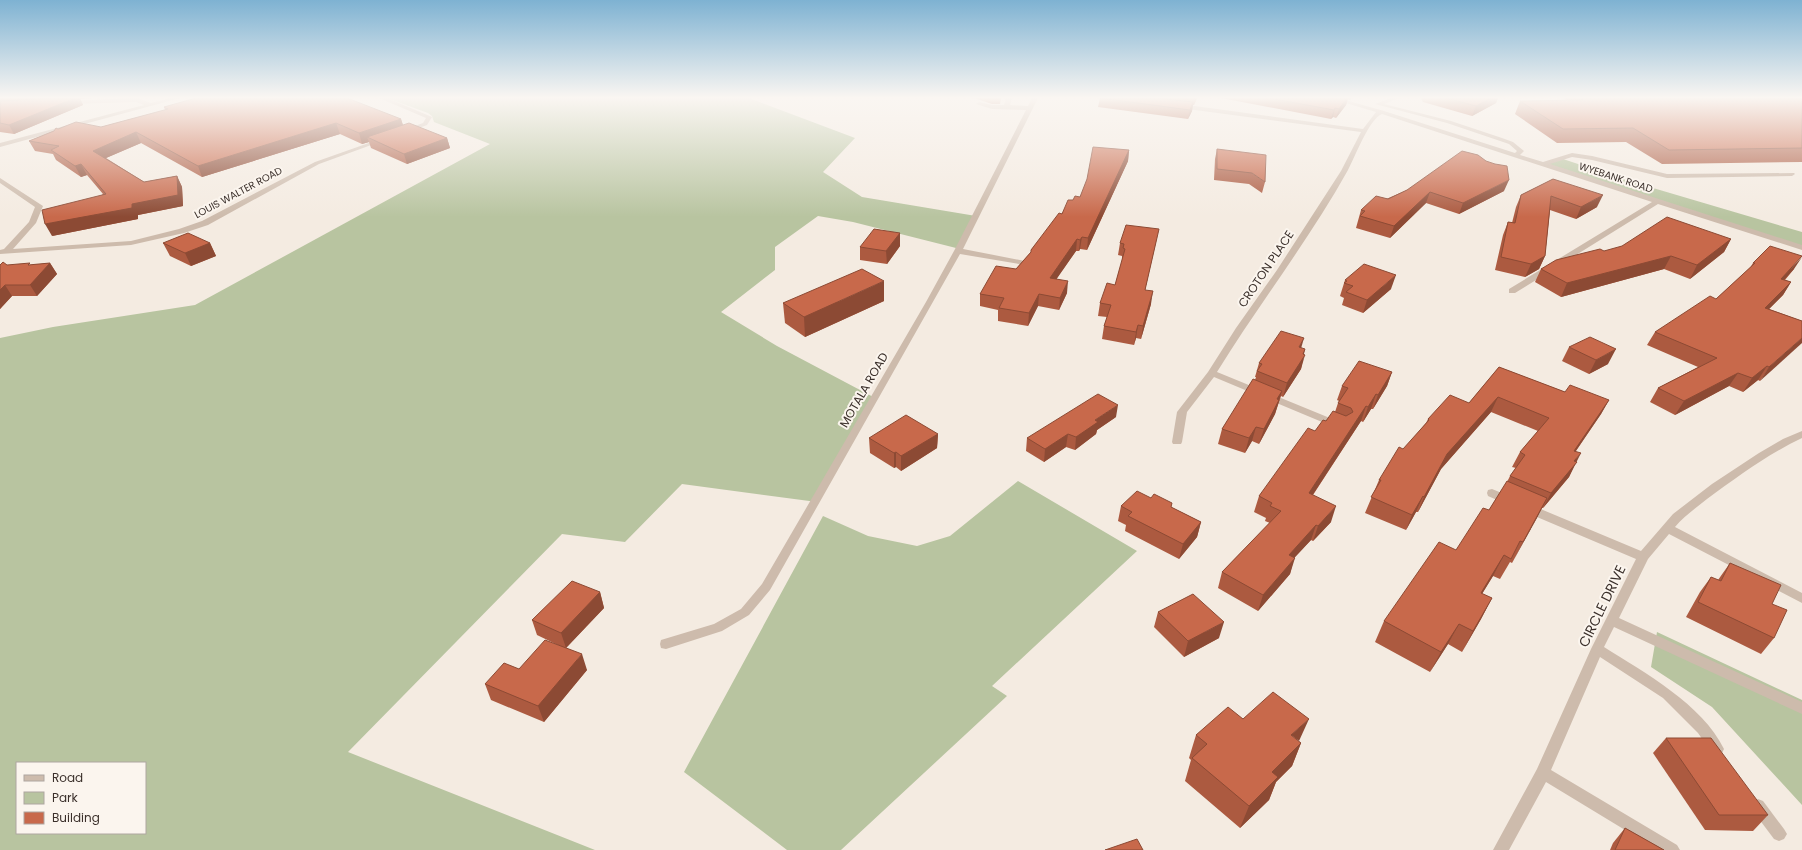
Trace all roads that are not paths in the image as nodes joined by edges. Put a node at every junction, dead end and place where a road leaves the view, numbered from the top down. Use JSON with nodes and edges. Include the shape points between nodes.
{"nodes":[{"id":1,"x":30,"y":138,"type":"edge"},
{"id":2,"x":387,"y":138,"type":"edge"},
{"id":3,"x":1014,"y":138,"type":"edge"},
{"id":4,"x":1361,"y":138,"type":"edge"},
{"id":5,"x":1462,"y":138,"type":"edge"},
{"id":6,"x":1495,"y":138,"type":"edge"},
{"id":7,"x":0,"y":146,"type":"edge"},
{"id":8,"x":1516,"y":155,"type":"junction"},
{"id":9,"x":1544,"y":164,"type":"junction"},
{"id":10,"x":1792,"y":174,"type":"dead end"},
{"id":11,"x":0,"y":180,"type":"edge"},
{"id":12,"x":1658,"y":201,"type":"junction"},
{"id":13,"x":1802,"y":248,"type":"edge"},
{"id":14,"x":958,"y":251,"type":"junction"},
{"id":15,"x":3,"y":252,"type":"edge"},
{"id":16,"x":1025,"y":263,"type":"edge"},
{"id":17,"x":1512,"y":291,"type":"dead end"},
{"id":18,"x":1212,"y":373,"type":"junction"},
{"id":19,"x":1341,"y":426,"type":"edge"},
{"id":20,"x":1802,"y":434,"type":"edge"},
{"id":21,"x":1177,"y":442,"type":"dead end"},
{"id":22,"x":1492,"y":493,"type":"dead end"},
{"id":23,"x":1668,"y":528,"type":"junction"},
{"id":24,"x":1643,"y":557,"type":"junction"},
{"id":25,"x":1802,"y":598,"type":"edge"},
{"id":26,"x":1612,"y":620,"type":"junction"},
{"id":27,"x":666,"y":644,"type":"dead end"},
{"id":28,"x":1597,"y":649,"type":"junction"},
{"id":29,"x":1802,"y":708,"type":"edge"},
{"id":30,"x":1725,"y":760,"type":"edge"},
{"id":31,"x":1543,"y":773,"type":"junction"},
{"id":32,"x":1752,"y":797,"type":"edge"},
{"id":33,"x":1779,"y":834,"type":"dead end"},
{"id":34,"x":1500,"y":850,"type":"edge"},
{"id":35,"x":1672,"y":850,"type":"edge"}],
"edges":[{"from":1,"to":7,"type":"street"},
{"from":2,"to":15,"type":"street","name":"LOUIS WALTER ROAD","via":[[317,163],[205,223],[181,231],[126,244]]},
{"from":3,"to":14,"type":"street","name":"MOTALA ROAD"},
{"from":4,"to":18,"type":"street","name":"CROTON PLACE","via":[[1344,171],[1281,272],[1240,328]]},
{"from":5,"to":8,"type":"street","name":"WYEBANK ROAD"},
{"from":6,"to":8,"type":"street","via":[[1511,143],[1521,151]]},
{"from":8,"to":9,"type":"street","name":"WYEBANK ROAD"},
{"from":9,"to":10,"type":"street","via":[[1572,155],[1667,176]]},
{"from":9,"to":12,"type":"street","name":"WYEBANK ROAD"},
{"from":11,"to":15,"type":"street","via":[[39,206],[32,223]]},
{"from":12,"to":13,"type":"street","name":"WYEBANK ROAD"},
{"from":12,"to":17,"type":"street"},
{"from":14,"to":16,"type":"street"},
{"from":14,"to":27,"type":"street","name":"MOTALA ROAD","via":[[766,587],[745,612],[718,628]]},
{"from":18,"to":19,"type":"street"},
{"from":18,"to":21,"type":"street","name":"CROTON PLACE","via":[[1182,412]]},
{"from":20,"to":23,"type":"street","name":"CIRCLE DRIVE","via":[[1716,487],[1676,517]]},
{"from":22,"to":24,"type":"street"},
{"from":23,"to":24,"type":"street","name":"CIRCLE DRIVE"},
{"from":23,"to":25,"type":"street"},
{"from":24,"to":26,"type":"street","name":"CIRCLE DRIVE"},
{"from":26,"to":28,"type":"street","name":"CIRCLE DRIVE"},
{"from":26,"to":29,"type":"street"},
{"from":28,"to":30,"type":"street","via":[[1668,694],[1703,729]]},
{"from":28,"to":31,"type":"street","name":"CIRCLE DRIVE"},
{"from":31,"to":34,"type":"street","name":"CIRCLE DRIVE"},
{"from":31,"to":35,"type":"street"},
{"from":32,"to":33,"type":"street"}]}
